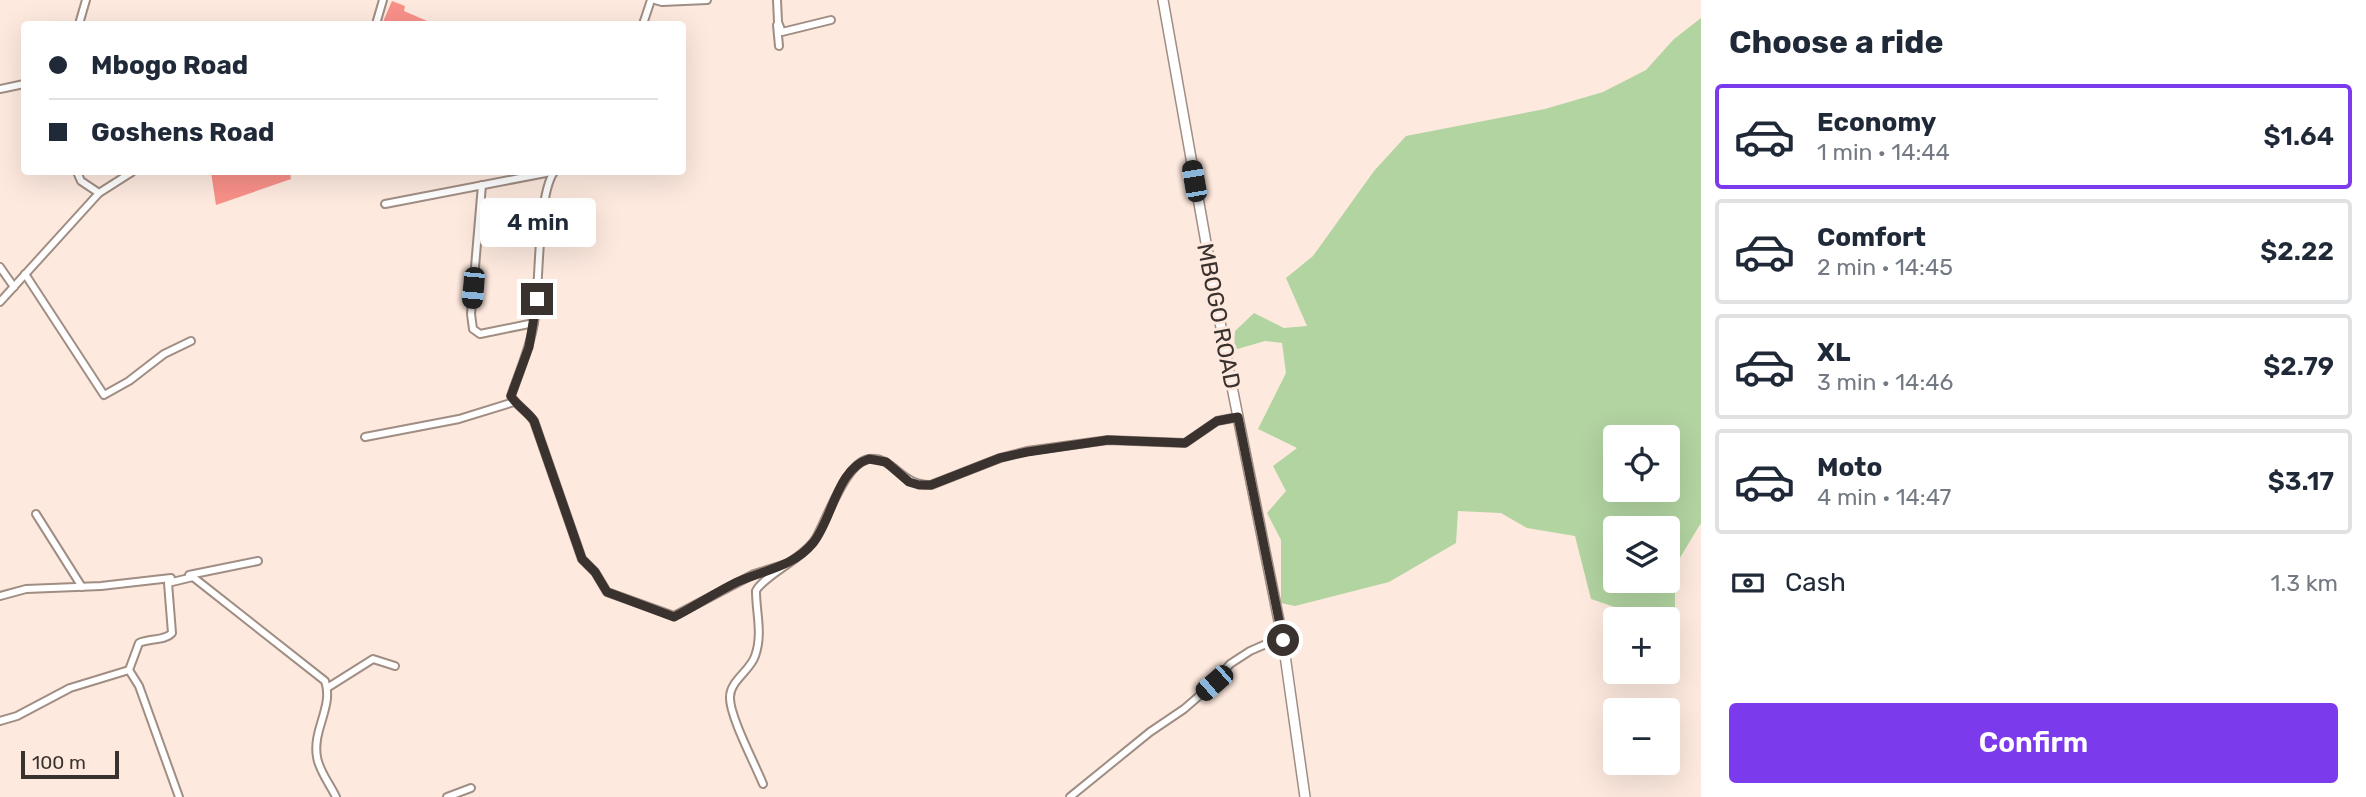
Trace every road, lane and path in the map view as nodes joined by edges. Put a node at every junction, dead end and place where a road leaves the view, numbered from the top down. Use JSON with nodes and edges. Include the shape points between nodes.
{"nodes":[{"id":1,"x":86,"y":0,"type":"edge"},
{"id":2,"x":383,"y":0,"type":"edge"},
{"id":3,"x":653,"y":0,"type":"edge"},
{"id":4,"x":707,"y":0,"type":"edge"},
{"id":5,"x":776,"y":0,"type":"edge"},
{"id":6,"x":1163,"y":0,"type":"edge"},
{"id":7,"x":831,"y":20,"type":"dead end"},
{"id":8,"x":80,"y":21,"type":"edge"},
{"id":9,"x":377,"y":21,"type":"edge"},
{"id":10,"x":644,"y":21,"type":"edge"},
{"id":11,"x":779,"y":46,"type":"dead end"},
{"id":12,"x":21,"y":84,"type":"edge"},
{"id":13,"x":0,"y":89,"type":"edge"},
{"id":14,"x":79,"y":175,"type":"edge"},
{"id":15,"x":127,"y":175,"type":"edge"},
{"id":16,"x":537,"y":175,"type":"edge"},
{"id":17,"x":552,"y":175,"type":"edge"},
{"id":18,"x":482,"y":185,"type":"junction"},
{"id":19,"x":99,"y":192,"type":"junction"},
{"id":20,"x":385,"y":204,"type":"dead end"},
{"id":21,"x":0,"y":267,"type":"edge"},
{"id":22,"x":25,"y":274,"type":"junction"},
{"id":23,"x":14,"y":286,"type":"junction"},
{"id":24,"x":0,"y":302,"type":"edge"},
{"id":25,"x":534,"y":323,"type":"junction"},
{"id":26,"x":191,"y":341,"type":"dead end"},
{"id":27,"x":513,"y":402,"type":"junction"},
{"id":28,"x":1238,"y":417,"type":"junction"},
{"id":29,"x":365,"y":437,"type":"dead end"},
{"id":30,"x":36,"y":514,"type":"dead end"},
{"id":31,"x":258,"y":561,"type":"dead end"},
{"id":32,"x":791,"y":563,"type":"junction"},
{"id":33,"x":82,"y":587,"type":"junction"},
{"id":34,"x":0,"y":596,"type":"edge"},
{"id":35,"x":1282,"y":637,"type":"junction"},
{"id":36,"x":396,"y":666,"type":"dead end"},
{"id":37,"x":129,"y":670,"type":"junction"},
{"id":38,"x":327,"y":688,"type":"junction"},
{"id":39,"x":0,"y":721,"type":"edge"},
{"id":40,"x":763,"y":784,"type":"dead end"},
{"id":41,"x":471,"y":788,"type":"dead end"},
{"id":42,"x":179,"y":797,"type":"edge"},
{"id":43,"x":336,"y":797,"type":"edge"},
{"id":44,"x":447,"y":797,"type":"edge"},
{"id":45,"x":1070,"y":797,"type":"edge"},
{"id":46,"x":1305,"y":797,"type":"edge"}],
"edges":[{"from":1,"to":8,"type":"street"},
{"from":2,"to":9,"type":"street"},
{"from":3,"to":4,"type":"street"},
{"from":3,"to":10,"type":"street"},
{"from":5,"to":7,"type":"street","via":[[782,32]]},
{"from":5,"to":11,"type":"street"},
{"from":6,"to":28,"type":"main road","name":"MBOGO ROAD"},
{"from":12,"to":13,"type":"street"},
{"from":14,"to":19,"type":"street"},
{"from":15,"to":19,"type":"street"},
{"from":16,"to":18,"type":"street"},
{"from":17,"to":25,"type":"street","via":[[542,218]]},
{"from":18,"to":20,"type":"street"},
{"from":18,"to":25,"type":"street","via":[[473,329],[480,334]]},
{"from":19,"to":22,"type":"street"},
{"from":21,"to":23,"type":"street"},
{"from":22,"to":23,"type":"street"},
{"from":22,"to":26,"type":"street","via":[[104,394]]},
{"from":23,"to":24,"type":"street"},
{"from":25,"to":27,"type":"street"},
{"from":27,"to":29,"type":"street","via":[[458,419]]},
{"from":27,"to":32,"type":"street","via":[[527,409],[534,421],[582,559],[607,592],[674,617],[754,574]]},
{"from":28,"to":32,"type":"street","via":[[1217,421],[1185,443],[1108,440],[1027,452],[931,485],[909,482],[886,462],[861,461],[845,481],[813,542]]},
{"from":28,"to":35,"type":"main road","name":"MBOGO ROAD"},
{"from":30,"to":33,"type":"street"},
{"from":31,"to":33,"type":"street","via":[[160,580]]},
{"from":32,"to":40,"type":"street","via":[[758,587],[757,650],[729,699]]},
{"from":33,"to":34,"type":"street","via":[[26,589]]},
{"from":35,"to":45,"type":"street","via":[[1230,664],[1184,709]]},
{"from":35,"to":46,"type":"main road","name":"MBOGO ROAD"},
{"from":36,"to":38,"type":"street","via":[[373,659]]},
{"from":37,"to":38,"type":"street","via":[[139,643],[172,633],[168,583],[193,577],[325,681]]},
{"from":37,"to":39,"type":"street","via":[[70,688]]},
{"from":37,"to":42,"type":"street","via":[[139,685]]},
{"from":38,"to":43,"type":"street","via":[[317,758]]},
{"from":41,"to":44,"type":"street"}]}
